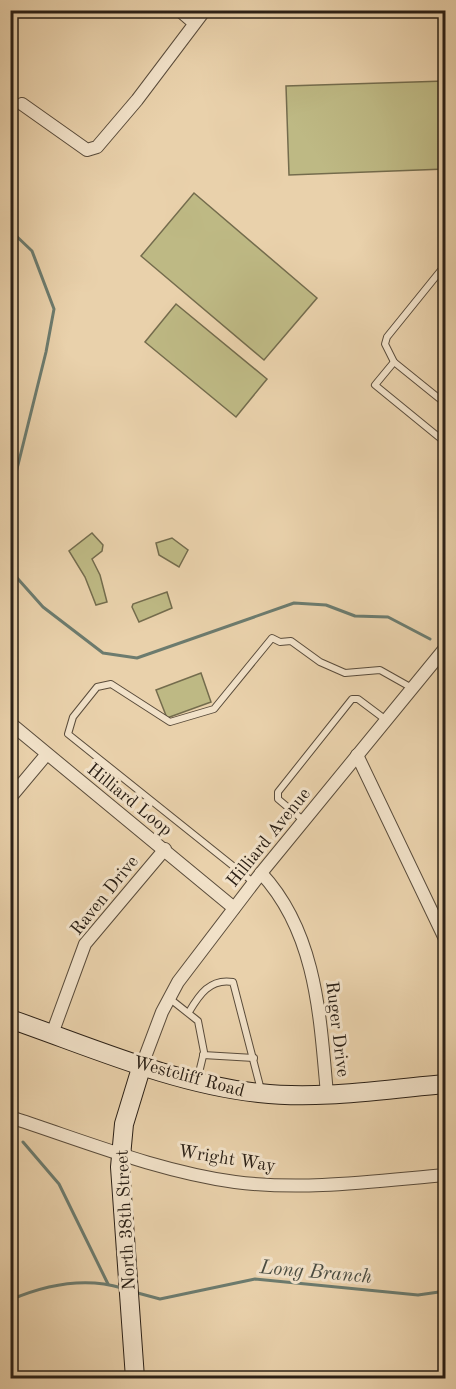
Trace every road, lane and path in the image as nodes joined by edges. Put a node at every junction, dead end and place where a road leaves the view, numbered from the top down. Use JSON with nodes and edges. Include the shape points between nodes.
{"nodes":[{"id":1,"x":179,"y":10,"type":"edge"},
{"id":2,"x":205,"y":10,"type":"edge"},
{"id":3,"x":194,"y":23,"type":"junction"},
{"id":4,"x":22,"y":104,"type":"dead end"},
{"id":5,"x":446,"y":264,"type":"edge"},
{"id":6,"x":394,"y":362,"type":"junction"},
{"id":7,"x":446,"y":404,"type":"edge"},
{"id":8,"x":446,"y":443,"type":"edge"},
{"id":9,"x":446,"y":647,"type":"edge"},
{"id":10,"x":412,"y":688,"type":"junction"},
{"id":11,"x":386,"y":720,"type":"junction"},
{"id":12,"x":10,"y":723,"type":"edge"},
{"id":13,"x":46,"y":755,"type":"junction"},
{"id":14,"x":357,"y":755,"type":"junction"},
{"id":15,"x":10,"y":798,"type":"edge"},
{"id":16,"x":304,"y":821,"type":"junction"},
{"id":17,"x":165,"y":849,"type":"junction"},
{"id":18,"x":257,"y":878,"type":"junction"},
{"id":19,"x":234,"y":908,"type":"junction"},
{"id":20,"x":446,"y":941,"type":"edge"},
{"id":21,"x":169,"y":998,"type":"junction"},
{"id":22,"x":189,"y":1012,"type":"junction"},
{"id":23,"x":10,"y":1019,"type":"edge"},
{"id":24,"x":52,"y":1034,"type":"junction"},
{"id":25,"x":203,"y":1056,"type":"junction"},
{"id":26,"x":254,"y":1058,"type":"junction"},
{"id":27,"x":142,"y":1065,"type":"junction"},
{"id":28,"x":196,"y":1082,"type":"junction"},
{"id":29,"x":446,"y":1084,"type":"edge"},
{"id":30,"x":262,"y":1093,"type":"junction"},
{"id":31,"x":327,"y":1094,"type":"junction"},
{"id":32,"x":10,"y":1117,"type":"edge"},
{"id":33,"x":120,"y":1155,"type":"junction"},
{"id":34,"x":446,"y":1175,"type":"edge"},
{"id":35,"x":135,"y":1378,"type":"edge"}],
"edges":[{"from":1,"to":3,"type":"street"},
{"from":2,"to":3,"type":"street"},
{"from":3,"to":4,"type":"street","via":[[97,147],[87,150]]},
{"from":5,"to":6,"type":"lane","via":[[387,337],[385,344]]},
{"from":6,"to":7,"type":"lane"},
{"from":6,"to":8,"type":"lane","via":[[375,385]]},
{"from":9,"to":10,"type":"street","name":"Hilliard Avenue"},
{"from":10,"to":11,"type":"street","name":"Hilliard Avenue"},
{"from":10,"to":18,"type":"lane","via":[[380,670],[345,673],[320,662],[291,641],[272,638],[214,709],[170,722],[111,684],[96,687],[73,717],[68,734]]},
{"from":11,"to":14,"type":"street","name":"Hilliard Avenue"},
{"from":11,"to":16,"type":"lane","via":[[358,699],[352,699],[278,792],[278,799]]},
{"from":12,"to":13,"type":"street","name":"Hilliard Loop"},
{"from":13,"to":15,"type":"street"},
{"from":13,"to":17,"type":"street","name":"Hilliard Loop"},
{"from":14,"to":16,"type":"street","name":"Hilliard Avenue"},
{"from":14,"to":20,"type":"street"},
{"from":16,"to":18,"type":"street","name":"Hilliard Avenue"},
{"from":17,"to":19,"type":"street","name":"Hilliard Loop"},
{"from":17,"to":24,"type":"street","name":"Raven Drive","via":[[85,944]]},
{"from":18,"to":19,"type":"street","name":"Hilliard Avenue"},
{"from":18,"to":31,"type":"street","name":"Ruger Drive","via":[[280,898],[312,970]]},
{"from":19,"to":21,"type":"street","name":"Hilliard Avenue"},
{"from":21,"to":22,"type":"lane"},
{"from":21,"to":27,"type":"street","name":"Hilliard Avenue"},
{"from":22,"to":25,"type":"lane","via":[[198,1021]]},
{"from":22,"to":26,"type":"lane","via":[[204,989],[233,982]]},
{"from":23,"to":24,"type":"street","name":"Westcliff Road"},
{"from":24,"to":27,"type":"street","name":"Westcliff Road"},
{"from":25,"to":26,"type":"lane"},
{"from":25,"to":28,"type":"lane"},
{"from":26,"to":30,"type":"lane"},
{"from":27,"to":28,"type":"street","name":"Westcliff Road"},
{"from":27,"to":33,"type":"street","name":"North 38th Street","via":[[124,1124]]},
{"from":28,"to":30,"type":"street","name":"Westcliff Road"},
{"from":29,"to":31,"type":"street","name":"Westcliff Road"},
{"from":30,"to":31,"type":"street","name":"Westcliff Road"},
{"from":32,"to":33,"type":"street","name":"Wright Way"},
{"from":33,"to":34,"type":"street","name":"Wright Way","via":[[196,1174],[267,1185],[309,1186]]},
{"from":33,"to":35,"type":"street","name":"North 38th Street"}]}
